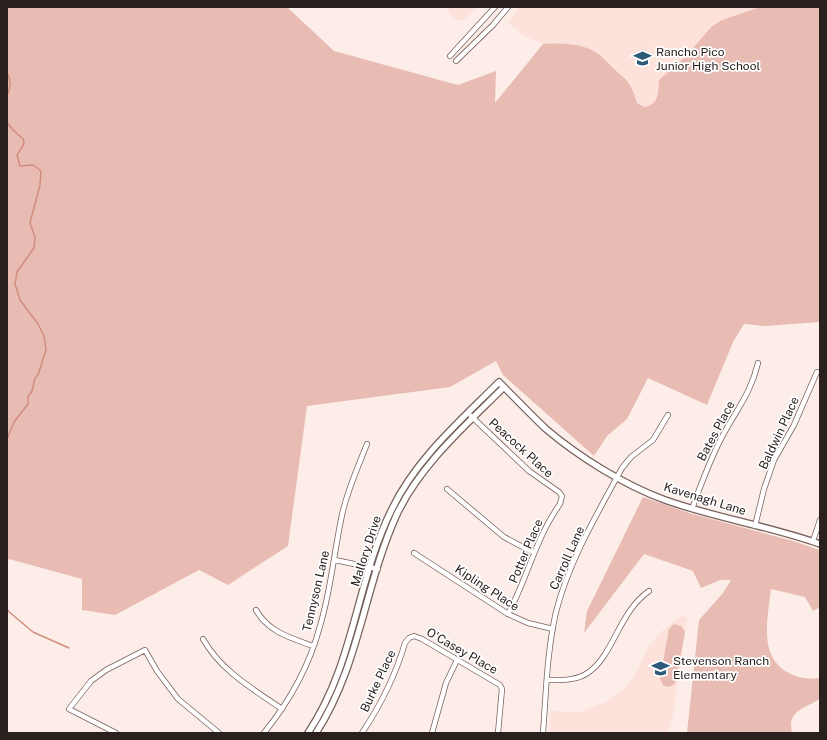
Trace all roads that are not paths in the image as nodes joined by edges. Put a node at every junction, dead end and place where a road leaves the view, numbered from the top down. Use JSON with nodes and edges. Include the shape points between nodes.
{"nodes":[{"id":1,"x":495,"y":7,"type":"edge"},
{"id":2,"x":508,"y":7,"type":"edge"},
{"id":3,"x":450,"y":56,"type":"dead end"},
{"id":4,"x":456,"y":61,"type":"dead end"},
{"id":5,"x":758,"y":363,"type":"dead end"},
{"id":6,"x":817,"y":372,"type":"dead end"},
{"id":7,"x":499,"y":382,"type":"joint"},
{"id":8,"x":504,"y":387,"type":"junction"},
{"id":9,"x":468,"y":413,"type":"junction"},
{"id":10,"x":668,"y":415,"type":"dead end"},
{"id":11,"x":473,"y":418,"type":"junction"},
{"id":12,"x":367,"y":444,"type":"dead end"},
{"id":13,"x":617,"y":478,"type":"junction"},
{"id":14,"x":447,"y":489,"type":"dead end"},
{"id":15,"x":562,"y":496,"type":"joint"},
{"id":16,"x":692,"y":509,"type":"junction"},
{"id":17,"x":820,"y":520,"type":"edge"},
{"id":18,"x":756,"y":526,"type":"junction"},
{"id":19,"x":813,"y":541,"type":"junction"},
{"id":20,"x":820,"y":544,"type":"edge"},
{"id":21,"x":414,"y":553,"type":"dead end"},
{"id":22,"x":534,"y":553,"type":"junction"},
{"id":23,"x":335,"y":560,"type":"junction"},
{"id":24,"x":371,"y":567,"type":"junction"},
{"id":25,"x":378,"y":569,"type":"junction"},
{"id":26,"x":649,"y":591,"type":"dead end"},
{"id":27,"x":256,"y":610,"type":"dead end"},
{"id":28,"x":508,"y":614,"type":"junction"},
{"id":29,"x":553,"y":629,"type":"junction"},
{"id":30,"x":411,"y":636,"type":"joint"},
{"id":31,"x":203,"y":640,"type":"dead end"},
{"id":32,"x":313,"y":646,"type":"junction"},
{"id":33,"x":457,"y":660,"type":"junction"},
{"id":34,"x":547,"y":680,"type":"junction"},
{"id":35,"x":282,"y":709,"type":"junction"},
{"id":36,"x":310,"y":732,"type":"edge"},
{"id":37,"x":116,"y":733,"type":"edge"},
{"id":38,"x":219,"y":733,"type":"edge"},
{"id":39,"x":264,"y":733,"type":"edge"},
{"id":40,"x":316,"y":733,"type":"edge"},
{"id":41,"x":362,"y":733,"type":"edge"},
{"id":42,"x":432,"y":733,"type":"edge"},
{"id":43,"x":498,"y":733,"type":"edge"},
{"id":44,"x":543,"y":733,"type":"edge"}],
"edges":[{"from":1,"to":3,"type":"street"},
{"from":2,"to":4,"type":"street"},
{"from":5,"to":16,"type":"street","name":"Bates Place","via":[[749,393],[711,458]]},
{"from":6,"to":18,"type":"street","name":"Baldwin Place","via":[[794,425],[774,460],[764,489]]},
{"from":7,"to":8,"type":"main road","name":"Kavenagh Lane"},
{"from":7,"to":9,"type":"main road","name":"Mallory Drive"},
{"from":8,"to":11,"type":"main road"},
{"from":8,"to":13,"type":"main road","name":"Kavenagh Lane","via":[[547,429]]},
{"from":9,"to":11,"type":"street","name":"Peacock Place"},
{"from":9,"to":24,"type":"main road","name":"Mallory Drive","via":[[434,448],[404,486],[379,539]]},
{"from":10,"to":13,"type":"street","name":"Carroll Lane","via":[[653,440],[626,462]]},
{"from":11,"to":15,"type":"street","name":"Peacock Place","via":[[529,471]]},
{"from":11,"to":25,"type":"main road","via":[[432,461],[412,487],[391,528]]},
{"from":12,"to":23,"type":"street","name":"Tennyson Lane","via":[[348,493]]},
{"from":13,"to":16,"type":"main road","name":"Kavenagh Lane","via":[[664,500]]},
{"from":13,"to":29,"type":"street","name":"Carroll Lane","via":[[573,565]]},
{"from":14,"to":22,"type":"street","via":[[504,537]]},
{"from":15,"to":22,"type":"street","name":"Potter Place"},
{"from":16,"to":18,"type":"main road","name":"Kavenagh Lane"},
{"from":17,"to":19,"type":"street"},
{"from":18,"to":19,"type":"main road","name":"Kavenagh Lane"},
{"from":19,"to":20,"type":"main road","name":"Kavenagh Lane"},
{"from":21,"to":28,"type":"street","name":"Kipling Place"},
{"from":22,"to":28,"type":"street","name":"Potter Place"},
{"from":23,"to":24,"type":"street"},
{"from":23,"to":32,"type":"street","name":"Tennyson Lane"},
{"from":24,"to":25,"type":"street"},
{"from":24,"to":36,"type":"main road","name":"Mallory Drive","via":[[343,662]]},
{"from":25,"to":40,"type":"main road","via":[[350,665]]},
{"from":26,"to":34,"type":"street","via":[[632,607],[602,657],[589,672],[569,679]]},
{"from":27,"to":32,"type":"street","via":[[272,629]]},
{"from":28,"to":29,"type":"street","name":"Kipling Place","via":[[528,623]]},
{"from":29,"to":34,"type":"street","name":"Carroll Lane"},
{"from":30,"to":33,"type":"street","name":"O'Casey Place","via":[[422,639]]},
{"from":30,"to":41,"type":"street","name":"Burke Place","via":[[405,643],[374,716]]},
{"from":31,"to":35,"type":"street","via":[[217,660],[230,672]]},
{"from":32,"to":35,"type":"street","name":"Tennyson Lane"},
{"from":33,"to":42,"type":"street","via":[[446,683]]},
{"from":33,"to":43,"type":"street","name":"O'Casey Place","via":[[501,686]]},
{"from":34,"to":44,"type":"street","name":"Carroll Lane"},
{"from":35,"to":39,"type":"street","name":"Tennyson Lane"},
{"from":37,"to":38,"type":"street","via":[[69,710],[91,681],[106,670],[145,650],[178,699]]}]}
